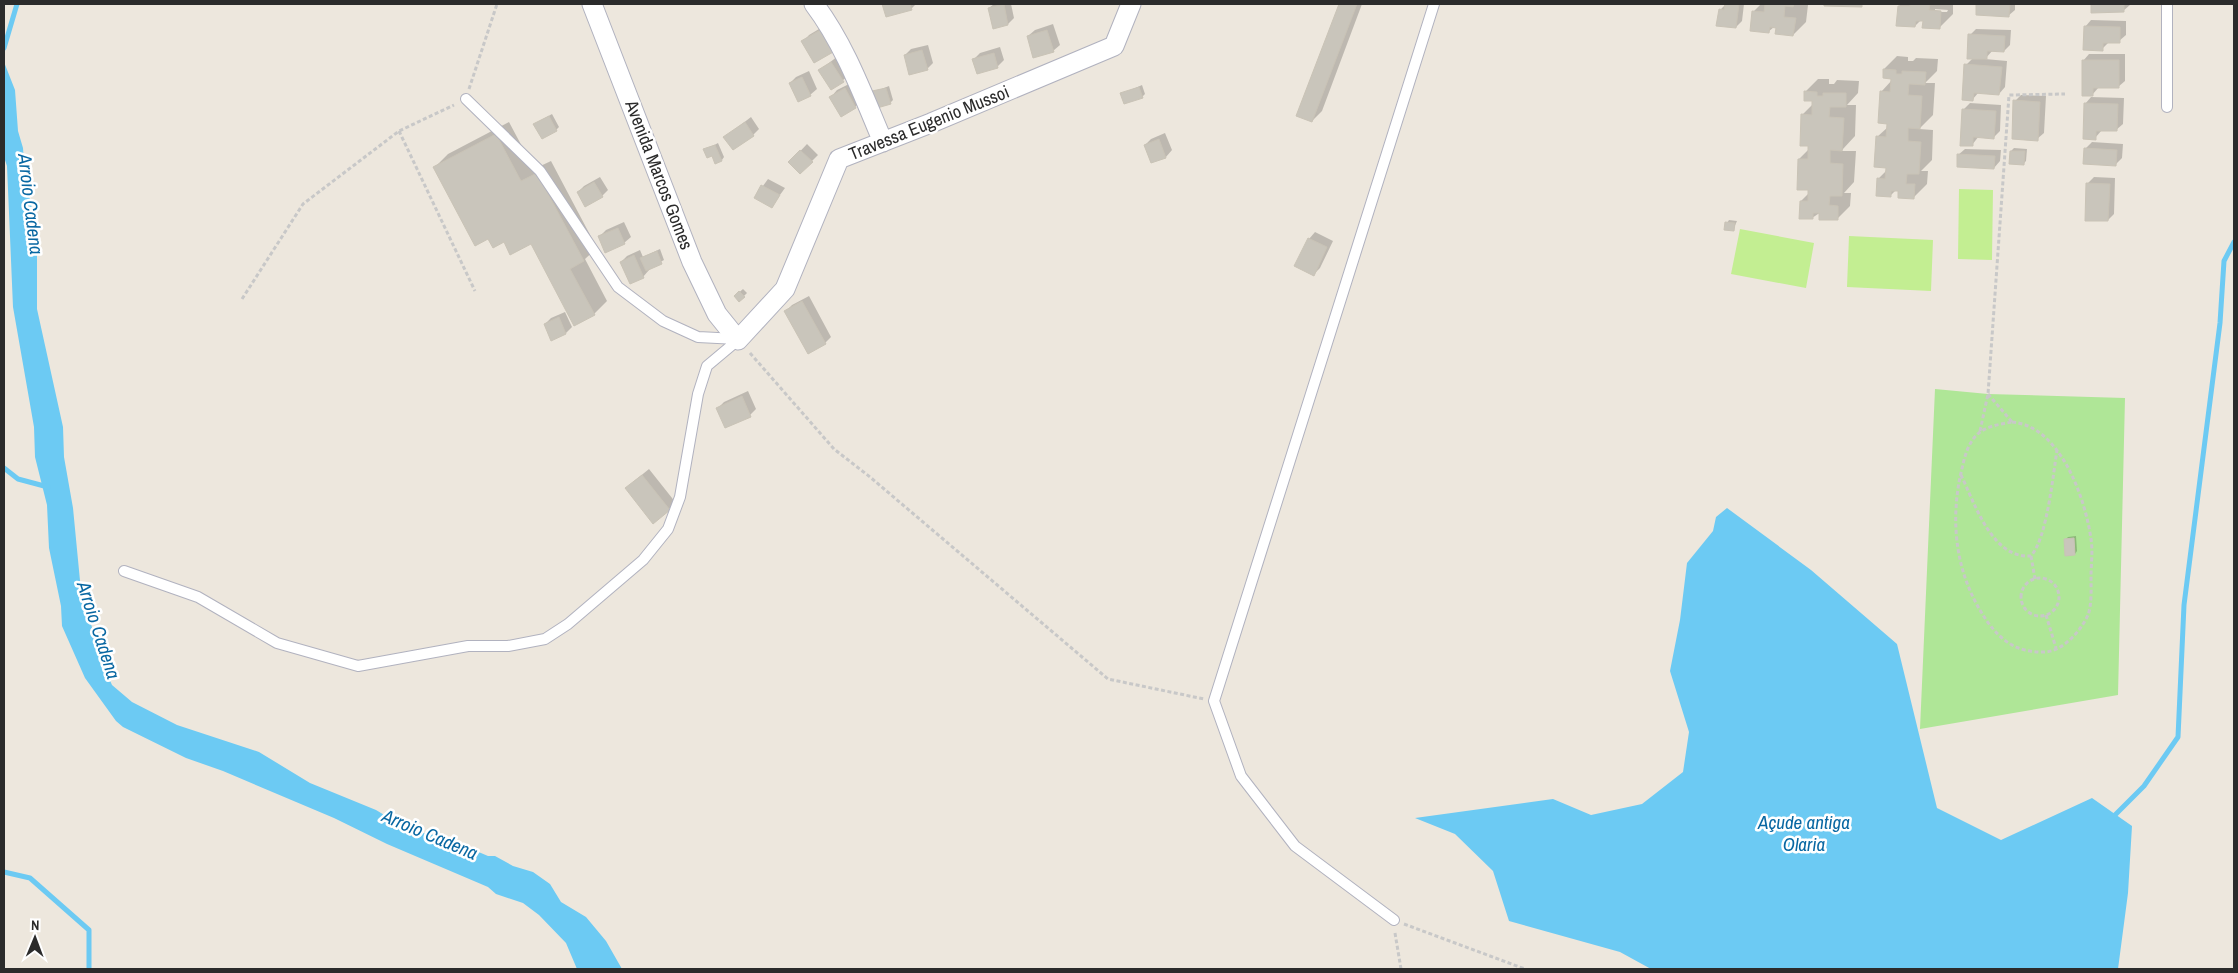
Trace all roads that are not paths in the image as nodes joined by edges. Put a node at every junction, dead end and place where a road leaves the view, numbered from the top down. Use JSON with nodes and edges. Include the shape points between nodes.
{"nodes":[{"id":1,"x":592,"y":4,"type":"edge"},
{"id":2,"x":814,"y":4,"type":"edge"},
{"id":3,"x":1131,"y":4,"type":"edge"},
{"id":4,"x":1434,"y":4,"type":"edge"},
{"id":5,"x":2167,"y":4,"type":"edge"},
{"id":6,"x":466,"y":99,"type":"road end"},
{"id":7,"x":2167,"y":107,"type":"dead end"},
{"id":8,"x":883,"y":142,"type":"junction"},
{"id":9,"x":738,"y":340,"type":"junction"},
{"id":10,"x":124,"y":571,"type":"dead end"},
{"id":11,"x":1394,"y":920,"type":"road end"}],
"edges":[{"from":1,"to":9,"type":"street","name":"Avenida Marcos Gomes","via":[[692,262],[717,314]]},
{"from":2,"to":8,"type":"street","via":[[828,22],[846,58]]},
{"from":3,"to":8,"type":"street","name":"Travessa Eugenio Mussoi","via":[[1114,46]]},
{"from":4,"to":11,"type":"lane","via":[[1214,701],[1241,776],[1295,846]]},
{"from":5,"to":7,"type":"lane"},
{"from":6,"to":9,"type":"lane","via":[[540,171],[618,287],[663,321],[698,337]]},
{"from":8,"to":9,"type":"street","name":"Travessa Eugenio Mussoi","via":[[839,159],[785,289]]},
{"from":9,"to":10,"type":"lane","via":[[707,366],[698,394],[680,497],[668,528],[644,560],[546,639],[508,646],[468,646],[358,666],[278,643],[198,596]]}]}
